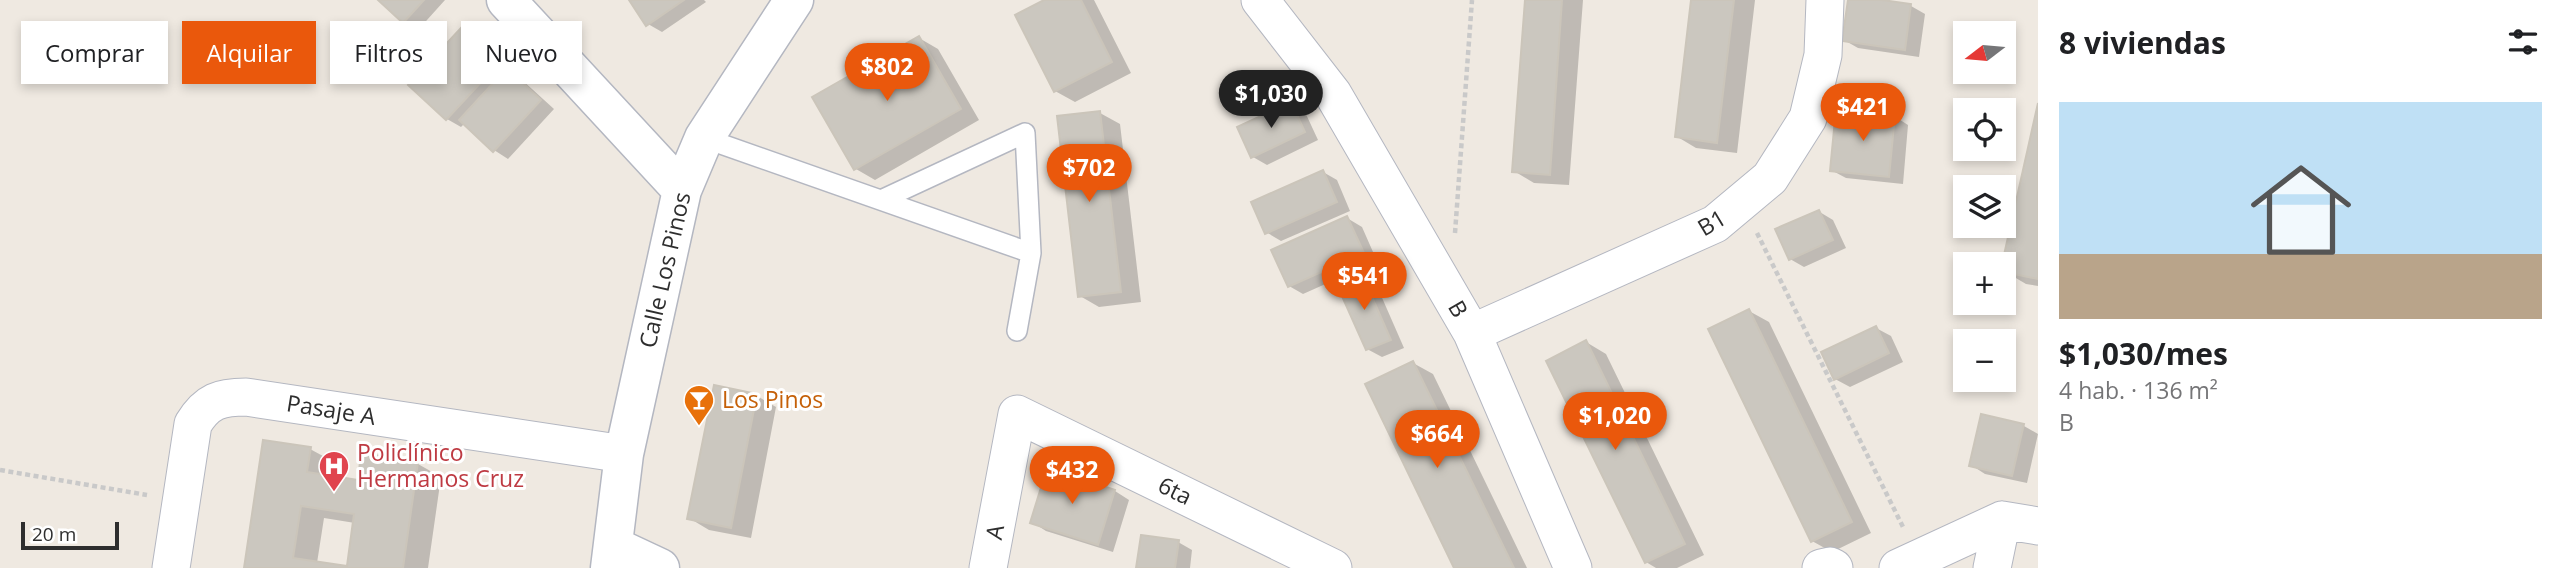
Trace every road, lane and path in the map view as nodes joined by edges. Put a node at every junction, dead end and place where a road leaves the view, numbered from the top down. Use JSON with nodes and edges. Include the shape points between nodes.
{"nodes":[{"id":1,"x":506,"y":0,"type":"edge"},
{"id":2,"x":794,"y":0,"type":"edge"},
{"id":3,"x":1260,"y":0,"type":"edge"},
{"id":4,"x":1472,"y":0,"type":"edge"},
{"id":5,"x":1825,"y":0,"type":"edge"},
{"id":6,"x":704,"y":138,"type":"junction"},
{"id":7,"x":682,"y":190,"type":"junction"},
{"id":8,"x":881,"y":200,"type":"junction"},
{"id":9,"x":1742,"y":204,"type":"junction"},
{"id":10,"x":1455,"y":241,"type":"dead end"},
{"id":11,"x":1031,"y":253,"type":"junction"},
{"id":12,"x":1017,"y":331,"type":"dead end"},
{"id":13,"x":1472,"y":333,"type":"junction"},
{"id":14,"x":1017,"y":414,"type":"joint"},
{"id":15,"x":624,"y":454,"type":"junction"},
{"id":16,"x":0,"y":470,"type":"edge"},
{"id":17,"x":183,"y":501,"type":"junction"},
{"id":18,"x":2002,"y":520,"type":"junction"},
{"id":19,"x":2038,"y":526,"type":"edge"},
{"id":20,"x":612,"y":557,"type":"edge"},
{"id":21,"x":1908,"y":563,"type":"edge"},
{"id":22,"x":171,"y":568,"type":"edge"},
{"id":23,"x":660,"y":568,"type":"edge"},
{"id":24,"x":988,"y":568,"type":"edge"},
{"id":25,"x":1333,"y":568,"type":"edge"},
{"id":26,"x":1573,"y":568,"type":"edge"},
{"id":27,"x":1821,"y":568,"type":"edge"},
{"id":28,"x":1834,"y":568,"type":"edge"},
{"id":29,"x":1992,"y":568,"type":"edge"}],
"edges":[{"from":1,"to":7,"type":"street"},
{"from":2,"to":6,"type":"street","name":"Calle Los Pinos"},
{"from":3,"to":13,"type":"street","name":"B","via":[[1333,94]]},
{"from":4,"to":10,"type":"path"},
{"from":5,"to":9,"type":"street","name":"B1","via":[[1823,55],[1808,118],[1770,178]]},
{"from":6,"to":7,"type":"street","name":"Calle Los Pinos"},
{"from":6,"to":8,"type":"lane"},
{"from":7,"to":15,"type":"street","name":"Calle Los Pinos"},
{"from":8,"to":11,"type":"lane"},
{"from":8,"to":11,"type":"lane","via":[[1025,132]]},
{"from":9,"to":13,"type":"street","name":"B1","via":[[1715,224],[1674,244]]},
{"from":9,"to":21,"type":"path"},
{"from":11,"to":12,"type":"lane"},
{"from":13,"to":26,"type":"street","name":"B"},
{"from":14,"to":24,"type":"street","name":"A"},
{"from":14,"to":25,"type":"street","name":"6ta"},
{"from":15,"to":17,"type":"street","name":"Pasaje A","via":[[229,397],[201,410],[193,424]]},
{"from":15,"to":20,"type":"street","name":"Calle Los Pinos"},
{"from":16,"to":17,"type":"path"},
{"from":17,"to":22,"type":"street","name":"Pasaje A"},
{"from":18,"to":19,"type":"street"},
{"from":18,"to":21,"type":"street"},
{"from":18,"to":29,"type":"street"},
{"from":20,"to":23,"type":"street"},
{"from":27,"to":28,"type":"street"}]}
